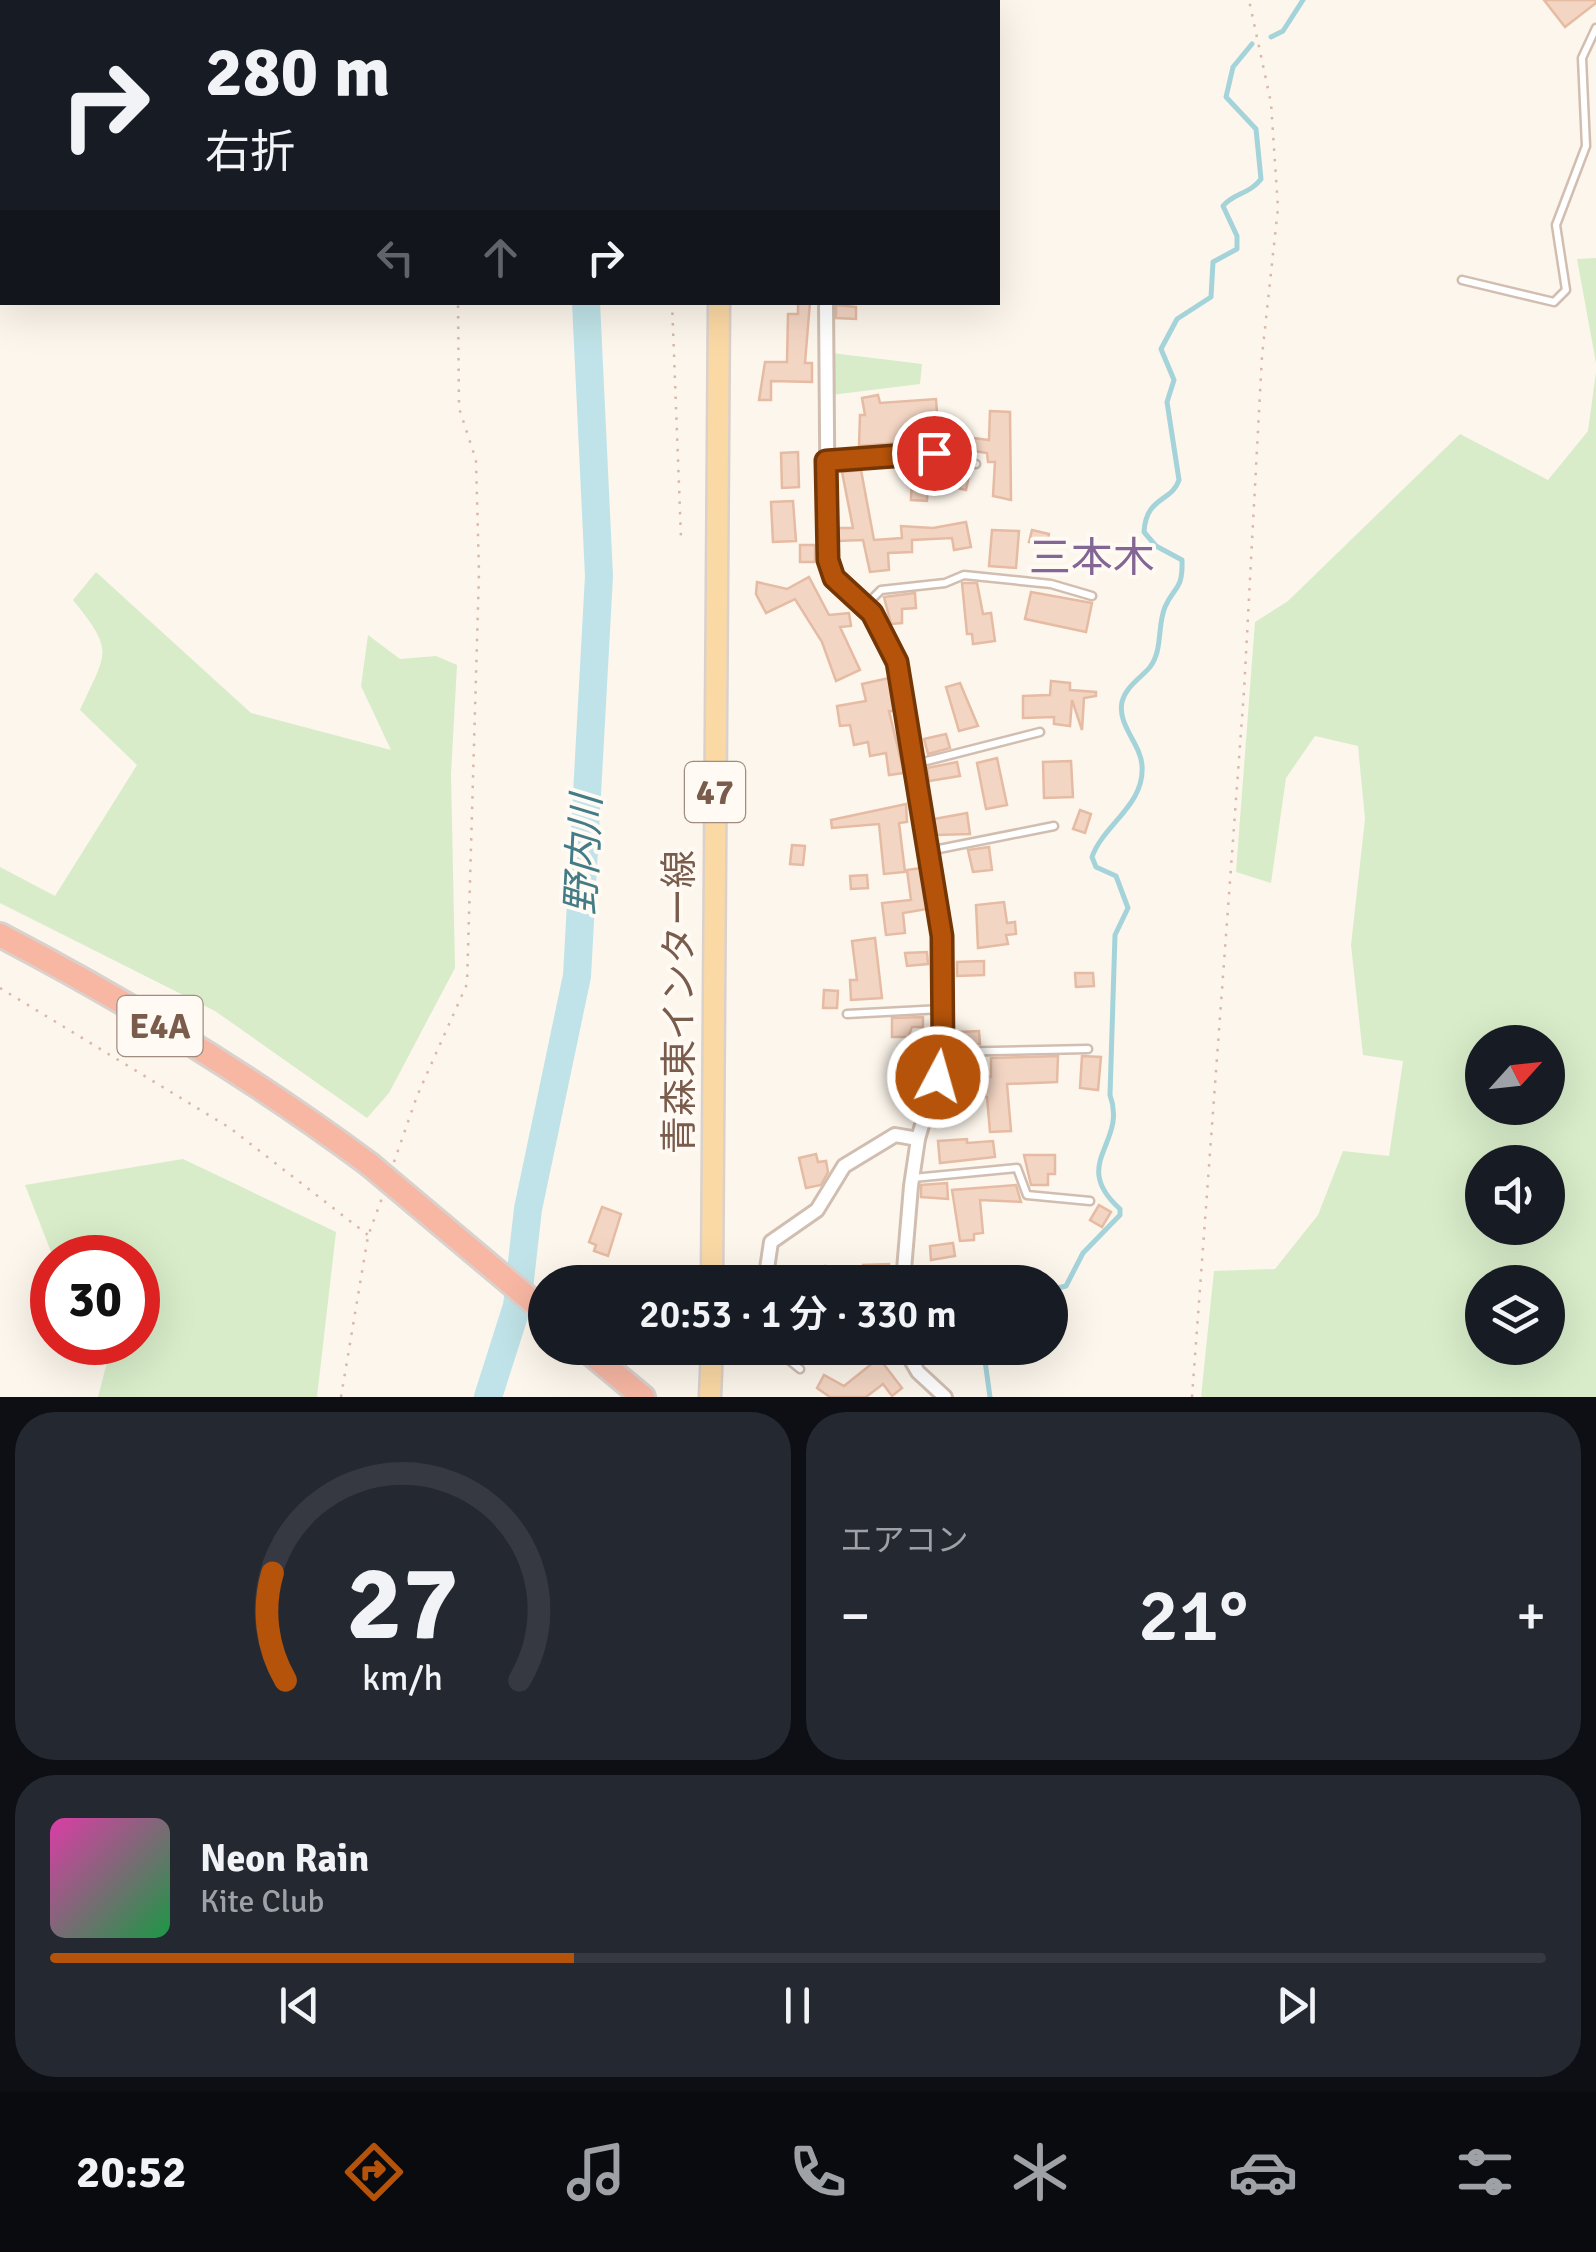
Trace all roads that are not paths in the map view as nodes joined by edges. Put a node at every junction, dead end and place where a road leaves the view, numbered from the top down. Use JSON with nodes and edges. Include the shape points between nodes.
{"nodes":[{"id":1,"x":1596,"y":28,"type":"edge"},
{"id":2,"x":1462,"y":280,"type":"dead end"},
{"id":3,"x":719,"y":305,"type":"edge"},
{"id":4,"x":826,"y":305,"type":"edge"},
{"id":5,"x":826,"y":461,"type":"junction"},
{"id":6,"x":976,"y":464,"type":"dead end"},
{"id":7,"x":1092,"y":596,"type":"dead end"},
{"id":8,"x":864,"y":607,"type":"junction"},
{"id":9,"x":1040,"y":732,"type":"dead end"},
{"id":10,"x":914,"y":764,"type":"junction"},
{"id":11,"x":1054,"y":826,"type":"dead end"},
{"id":12,"x":928,"y":851,"type":"junction"},
{"id":13,"x":0,"y":935,"type":"edge"},
{"id":14,"x":944,"y":1008,"type":"junction"},
{"id":15,"x":847,"y":1014,"type":"dead end"},
{"id":16,"x":1088,"y":1048,"type":"dead end"},
{"id":17,"x":943,"y":1052,"type":"junction"},
{"id":18,"x":918,"y":1138,"type":"junction"},
{"id":19,"x":912,"y":1178,"type":"junction"},
{"id":20,"x":1090,"y":1201,"type":"dead end"},
{"id":21,"x":712,"y":1265,"type":"edge"},
{"id":22,"x":768,"y":1265,"type":"edge"},
{"id":23,"x":904,"y":1265,"type":"edge"},
{"id":24,"x":528,"y":1298,"type":"edge"},
{"id":25,"x":604,"y":1365,"type":"edge"},
{"id":26,"x":711,"y":1365,"type":"edge"},
{"id":27,"x":795,"y":1365,"type":"edge"},
{"id":28,"x":914,"y":1365,"type":"edge"},
{"id":29,"x":800,"y":1369,"type":"dead end"},
{"id":30,"x":642,"y":1397,"type":"edge"},
{"id":31,"x":710,"y":1397,"type":"edge"},
{"id":32,"x":945,"y":1397,"type":"edge"}],
"edges":[{"from":1,"to":2,"type":"lane","via":[[1582,58],[1584,162],[1556,225],[1566,290],[1554,302]]},
{"from":3,"to":21,"type":"main road","name":"青森東インター線","number":"47"},
{"from":4,"to":5,"type":"street"},
{"from":5,"to":6,"type":"lane","via":[[934,453]]},
{"from":5,"to":8,"type":"street","via":[[828,560],[841,588]]},
{"from":7,"to":8,"type":"lane","via":[[1051,584],[964,575],[881,590]]},
{"from":8,"to":10,"type":"street","via":[[897,662]]},
{"from":9,"to":10,"type":"lane"},
{"from":10,"to":12,"type":"street"},
{"from":11,"to":12,"type":"lane"},
{"from":12,"to":14,"type":"street","via":[[942,936]]},
{"from":13,"to":24,"type":"highway","number":"E4A","bridge":true,"via":[[82,978],[316,1125]]},
{"from":14,"to":15,"type":"lane"},
{"from":14,"to":17,"type":"street"},
{"from":16,"to":17,"type":"lane"},
{"from":17,"to":18,"type":"street"},
{"from":18,"to":19,"type":"street"},
{"from":18,"to":22,"type":"street","via":[[895,1135],[844,1166],[817,1210],[771,1242]]},
{"from":19,"to":20,"type":"lane","via":[[1017,1168],[1027,1195]]},
{"from":19,"to":23,"type":"street"},
{"from":25,"to":30,"type":"highway"},
{"from":26,"to":31,"type":"main road"},
{"from":27,"to":29,"type":"lane"},
{"from":28,"to":32,"type":"street"}]}
